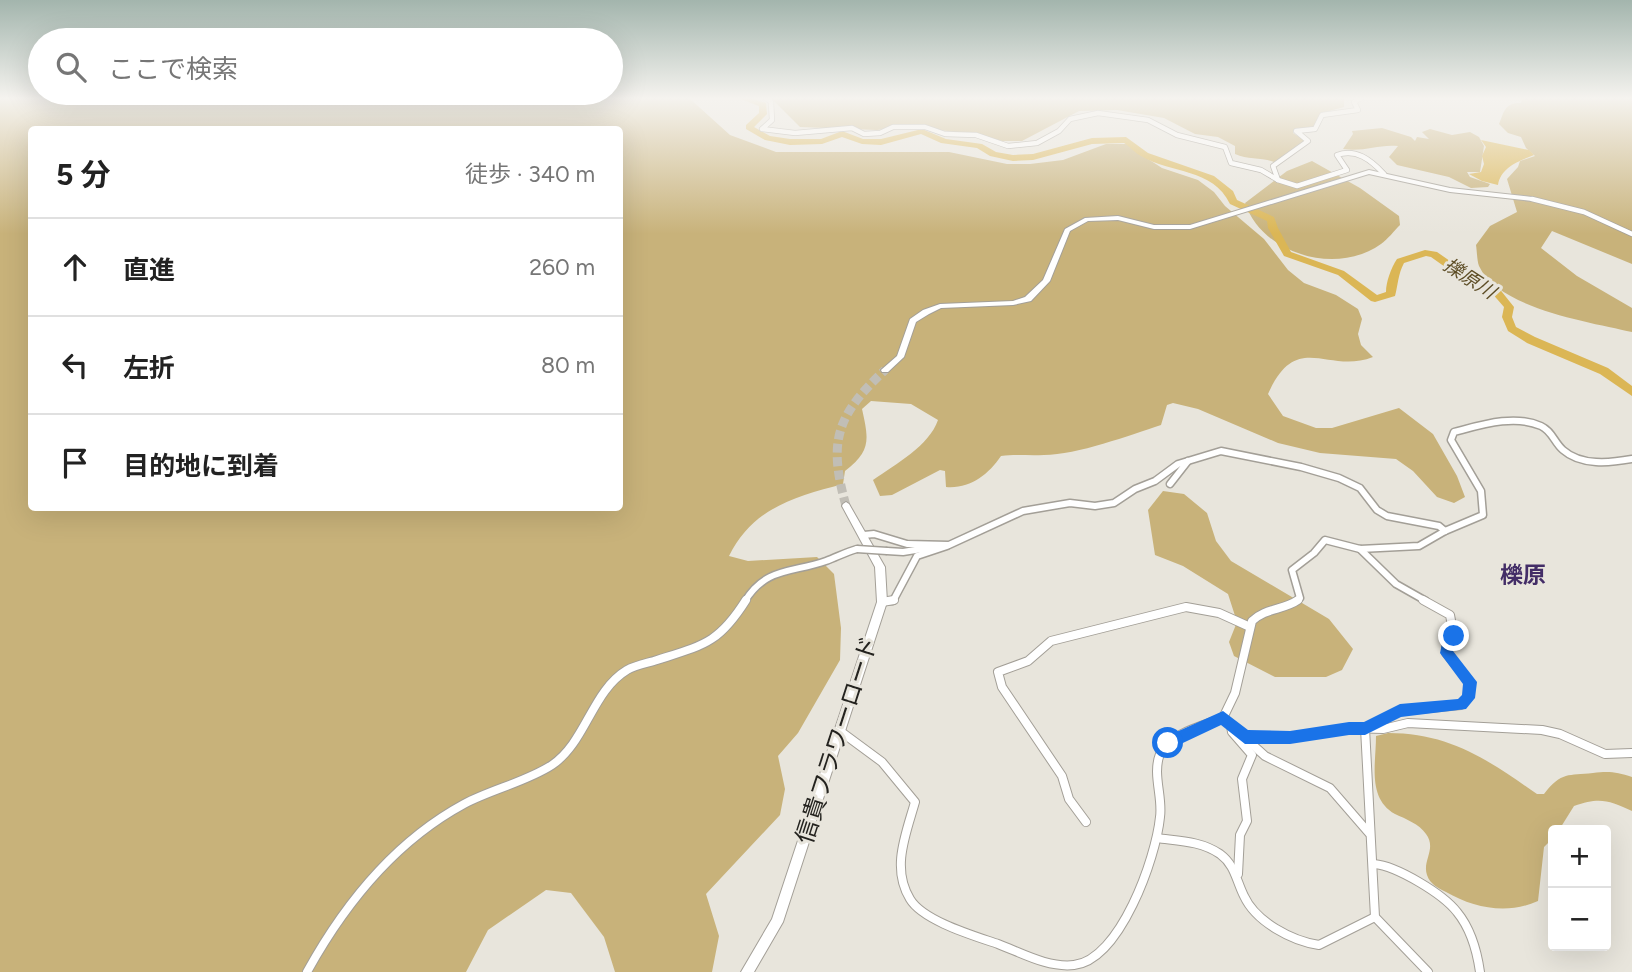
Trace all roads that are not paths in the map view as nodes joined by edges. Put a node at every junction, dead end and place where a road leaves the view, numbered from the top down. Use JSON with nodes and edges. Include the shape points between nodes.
{"nodes":[{"id":1,"x":1000,"y":143,"type":"edge"},
{"id":2,"x":1033,"y":143,"type":"edge"},
{"id":3,"x":1209,"y":143,"type":"edge"},
{"id":4,"x":1305,"y":143,"type":"edge"},
{"id":5,"x":1384,"y":174,"type":"junction"},
{"id":6,"x":1278,"y":180,"type":"junction"},
{"id":7,"x":1532,"y":199,"type":"joint"},
{"id":8,"x":1632,"y":234,"type":"edge"},
{"id":9,"x":885,"y":370,"type":"tunnel mouth"},
{"id":10,"x":1632,"y":459,"type":"edge"},
{"id":11,"x":1189,"y":460,"type":"junction"},
{"id":12,"x":1170,"y":484,"type":"dead end"},
{"id":13,"x":846,"y":506,"type":"tunnel mouth"},
{"id":14,"x":1445,"y":531,"type":"junction"},
{"id":15,"x":864,"y":535,"type":"junction"},
{"id":16,"x":939,"y":544,"type":"junction"},
{"id":17,"x":949,"y":545,"type":"junction"},
{"id":18,"x":1360,"y":550,"type":"junction"},
{"id":19,"x":882,"y":602,"type":"junction"},
{"id":20,"x":1250,"y":627,"type":"junction"},
{"id":21,"x":1223,"y":718,"type":"junction"},
{"id":22,"x":1230,"y":724,"type":"junction"},
{"id":23,"x":1365,"y":729,"type":"junction"},
{"id":24,"x":840,"y":731,"type":"junction"},
{"id":25,"x":1245,"y":737,"type":"junction"},
{"id":26,"x":1632,"y":753,"type":"edge"},
{"id":27,"x":1086,"y":822,"type":"dead end"},
{"id":28,"x":1370,"y":833,"type":"junction"},
{"id":29,"x":1157,"y":838,"type":"junction"},
{"id":30,"x":1374,"y":864,"type":"junction"},
{"id":31,"x":1238,"y":874,"type":"junction"},
{"id":32,"x":1375,"y":917,"type":"junction"},
{"id":33,"x":307,"y":972,"type":"edge"},
{"id":34,"x":747,"y":972,"type":"edge"},
{"id":35,"x":1428,"y":972,"type":"edge"},
{"id":36,"x":1480,"y":972,"type":"edge"}],
"edges":[{"from":1,"to":2,"type":"street"},
{"from":3,"to":6,"type":"street","via":[[1225,147],[1231,163],[1262,170]]},
{"from":4,"to":6,"type":"street","via":[[1273,166]]},
{"from":5,"to":6,"type":"street","via":[[1362,156],[1342,152],[1337,155],[1348,168],[1343,172],[1297,186]]},
{"from":5,"to":7,"type":"street","via":[[1450,190]]},
{"from":5,"to":9,"type":"street","via":[[1358,173],[1190,227],[1154,227],[1118,218],[1079,222],[1067,230],[1046,281],[1028,299],[940,306],[926,312],[913,321],[900,357]]},
{"from":7,"to":8,"type":"street","via":[[1598,216]]},
{"from":10,"to":14,"type":"street","via":[[1620,463],[1577,457],[1561,448],[1546,429],[1532,423],[1507,422],[1454,432],[1451,440],[1480,491],[1484,510],[1479,518]]},
{"from":11,"to":12,"type":"street"},
{"from":11,"to":14,"type":"street","via":[[1224,451],[1301,467],[1360,488],[1387,516]]},
{"from":11,"to":17,"type":"street","via":[[1114,503],[1070,503],[1023,511]]},
{"from":13,"to":15,"type":"street","name":"信貴フラワーロード"},
{"from":14,"to":18,"type":"street","via":[[1419,545]]},
{"from":15,"to":16,"type":"street","via":[[906,544]]},
{"from":15,"to":19,"type":"street","name":"信貴フラワーロード","via":[[880,567]]},
{"from":16,"to":17,"type":"street"},
{"from":16,"to":33,"type":"street","bridge":true,"via":[[903,552],[857,549],[759,581],[730,625],[706,643],[629,669],[613,681],[565,753],[551,765],[439,818],[373,874],[335,922]]},
{"from":17,"to":19,"type":"street","via":[[918,556],[893,601]]},
{"from":18,"to":20,"type":"street","via":[[1332,540],[1322,542],[1292,570],[1300,598],[1256,615]]},
{"from":18,"to":23,"type":"street","via":[[1396,584],[1450,615],[1454,636],[1447,653],[1470,682],[1468,698],[1461,705],[1400,711]]},
{"from":19,"to":24,"type":"street","name":"信貴フラワーロード"},
{"from":20,"to":21,"type":"street","via":[[1235,693]]},
{"from":20,"to":27,"type":"street","via":[[1199,607],[1173,609],[1051,641],[1028,661],[998,672],[1002,687],[1062,776],[1069,799]]},
{"from":21,"to":22,"type":"street"},
{"from":21,"to":29,"type":"street","via":[[1168,743],[1160,756]]},
{"from":22,"to":25,"type":"street"},
{"from":22,"to":31,"type":"street","via":[[1252,755],[1242,779],[1247,821],[1240,835]]},
{"from":23,"to":25,"type":"street","via":[[1290,738]]},
{"from":23,"to":26,"type":"street","via":[[1408,723],[1542,730],[1605,754]]},
{"from":23,"to":28,"type":"street"},
{"from":24,"to":29,"type":"street","via":[[883,760],[915,802],[899,861],[905,892],[915,907],[979,938],[1058,965],[1097,959],[1114,943]]},
{"from":24,"to":34,"type":"street","name":"信貴フラワーロード","via":[[777,922]]},
{"from":25,"to":28,"type":"street","via":[[1265,756],[1330,788]]},
{"from":28,"to":30,"type":"street"},
{"from":29,"to":31,"type":"street","via":[[1210,848]]},
{"from":30,"to":32,"type":"street"},
{"from":30,"to":36,"type":"street","via":[[1410,876],[1461,914],[1477,948]]},
{"from":31,"to":32,"type":"street","via":[[1249,905],[1288,936],[1311,945]]},
{"from":32,"to":35,"type":"street"}]}
